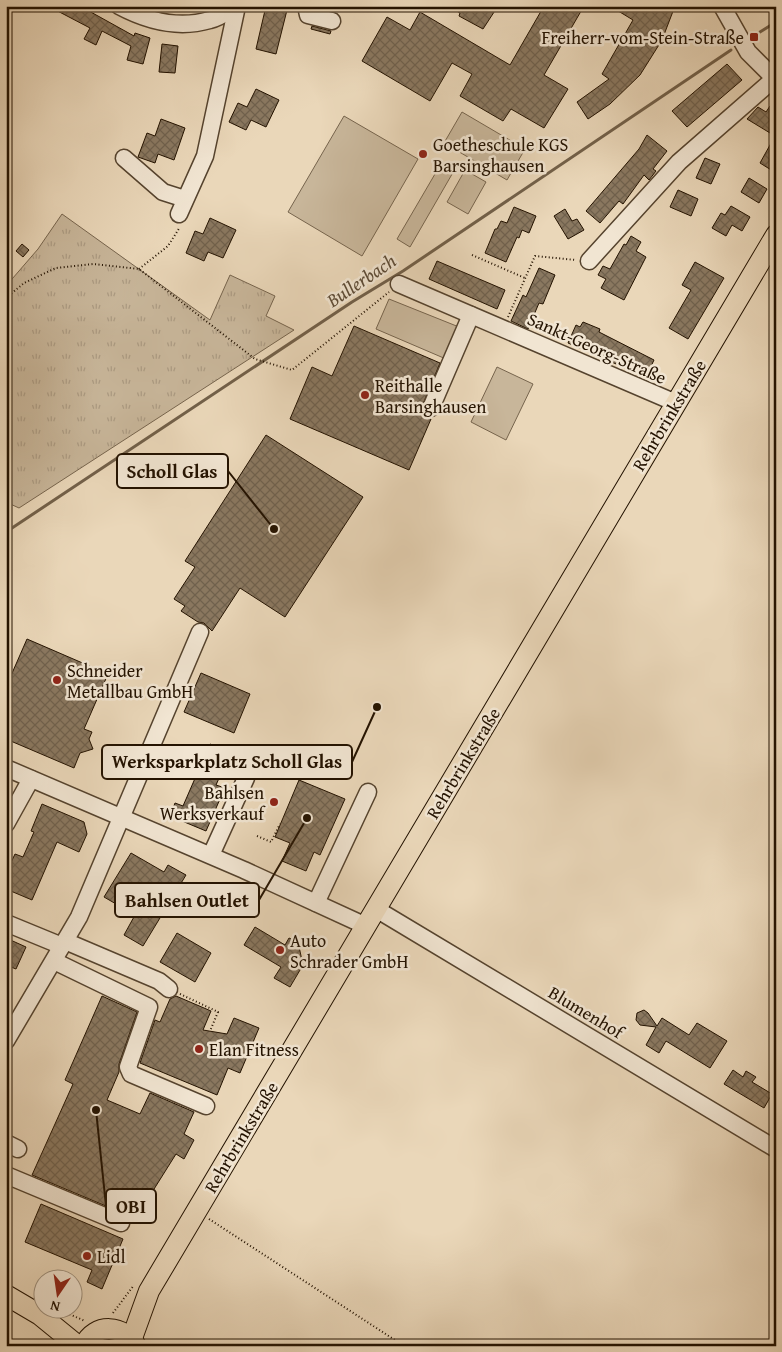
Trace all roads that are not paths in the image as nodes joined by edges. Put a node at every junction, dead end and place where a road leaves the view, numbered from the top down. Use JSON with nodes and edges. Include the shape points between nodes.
{"nodes":[{"id":1,"x":119,"y":6,"type":"edge"},
{"id":2,"x":237,"y":6,"type":"edge"},
{"id":3,"x":306,"y":6,"type":"edge"},
{"id":4,"x":722,"y":6,"type":"edge"},
{"id":5,"x":332,"y":21,"type":"dead end"},
{"id":6,"x":775,"y":80,"type":"edge"},
{"id":7,"x":124,"y":158,"type":"dead end"},
{"id":8,"x":776,"y":235,"type":"edge"},
{"id":9,"x":589,"y":261,"type":"road end"},
{"id":10,"x":399,"y":284,"type":"road end"},
{"id":11,"x":471,"y":315,"type":"junction"},
{"id":12,"x":676,"y":404,"type":"junction"},
{"id":13,"x":431,"y":408,"type":"dead end"},
{"id":14,"x":200,"y":632,"type":"dead end"},
{"id":15,"x":6,"y":768,"type":"edge"},
{"id":16,"x":246,"y":778,"type":"dead end"},
{"id":17,"x":31,"y":779,"type":"junction"},
{"id":18,"x":368,"y":792,"type":"dead end"},
{"id":19,"x":8,"y":817,"type":"edge"},
{"id":20,"x":122,"y":818,"type":"junction"},
{"id":21,"x":211,"y":856,"type":"junction"},
{"id":22,"x":316,"y":903,"type":"junction"},
{"id":23,"x":376,"y":909,"type":"junction"},
{"id":24,"x":6,"y":923,"type":"edge"},
{"id":25,"x":366,"y":926,"type":"junction"},
{"id":26,"x":64,"y":944,"type":"junction"},
{"id":27,"x":54,"y":962,"type":"junction"},
{"id":28,"x":169,"y":989,"type":"road end"},
{"id":29,"x":6,"y":1042,"type":"edge"},
{"id":30,"x":206,"y":1106,"type":"dead end"},
{"id":31,"x":776,"y":1149,"type":"edge"},
{"id":32,"x":6,"y":1175,"type":"edge"},
{"id":33,"x":121,"y":1223,"type":"dead end"},
{"id":34,"x":6,"y":1295,"type":"edge"},
{"id":35,"x":84,"y":1336,"type":"edge"},
{"id":36,"x":128,"y":1338,"type":"edge"}],
"edges":[{"from":1,"to":2,"type":"street","via":[[156,21],[183,24],[211,20]]},
{"from":2,"to":7,"type":"street","via":[[205,156],[182,206]]},
{"from":3,"to":5,"type":"street","via":[[308,15]]},
{"from":4,"to":6,"type":"street","via":[[748,52]]},
{"from":6,"to":9,"type":"street","via":[[679,162]]},
{"from":8,"to":12,"type":"main road","name":"Rehrbrinkstraße"},
{"from":10,"to":11,"type":"street","name":"Sankt-Georg-Straße"},
{"from":11,"to":12,"type":"street","name":"Sankt-Georg-Straße"},
{"from":11,"to":13,"type":"street"},
{"from":12,"to":23,"type":"main road","name":"Rehrbrinkstraße"},
{"from":14,"to":20,"type":"street"},
{"from":15,"to":17,"type":"street"},
{"from":16,"to":21,"type":"street"},
{"from":17,"to":19,"type":"street"},
{"from":17,"to":20,"type":"street"},
{"from":18,"to":22,"type":"street"},
{"from":20,"to":21,"type":"street"},
{"from":20,"to":26,"type":"street"},
{"from":21,"to":22,"type":"street"},
{"from":22,"to":25,"type":"street"},
{"from":23,"to":25,"type":"main road","name":"Rehrbrinkstraße"},
{"from":23,"to":31,"type":"street","name":"Blumenhof"},
{"from":24,"to":26,"type":"street"},
{"from":25,"to":36,"type":"main road","name":"Rehrbrinkstraße","via":[[149,1291]]},
{"from":26,"to":27,"type":"street"},
{"from":26,"to":28,"type":"street","via":[[159,981]]},
{"from":27,"to":29,"type":"street"},
{"from":27,"to":30,"type":"street","via":[[149,1006],[128,1067],[131,1074]]},
{"from":32,"to":33,"type":"street"},
{"from":34,"to":35,"type":"main road"},
{"from":35,"to":36,"type":"main road","via":[[108,1328]]}]}
